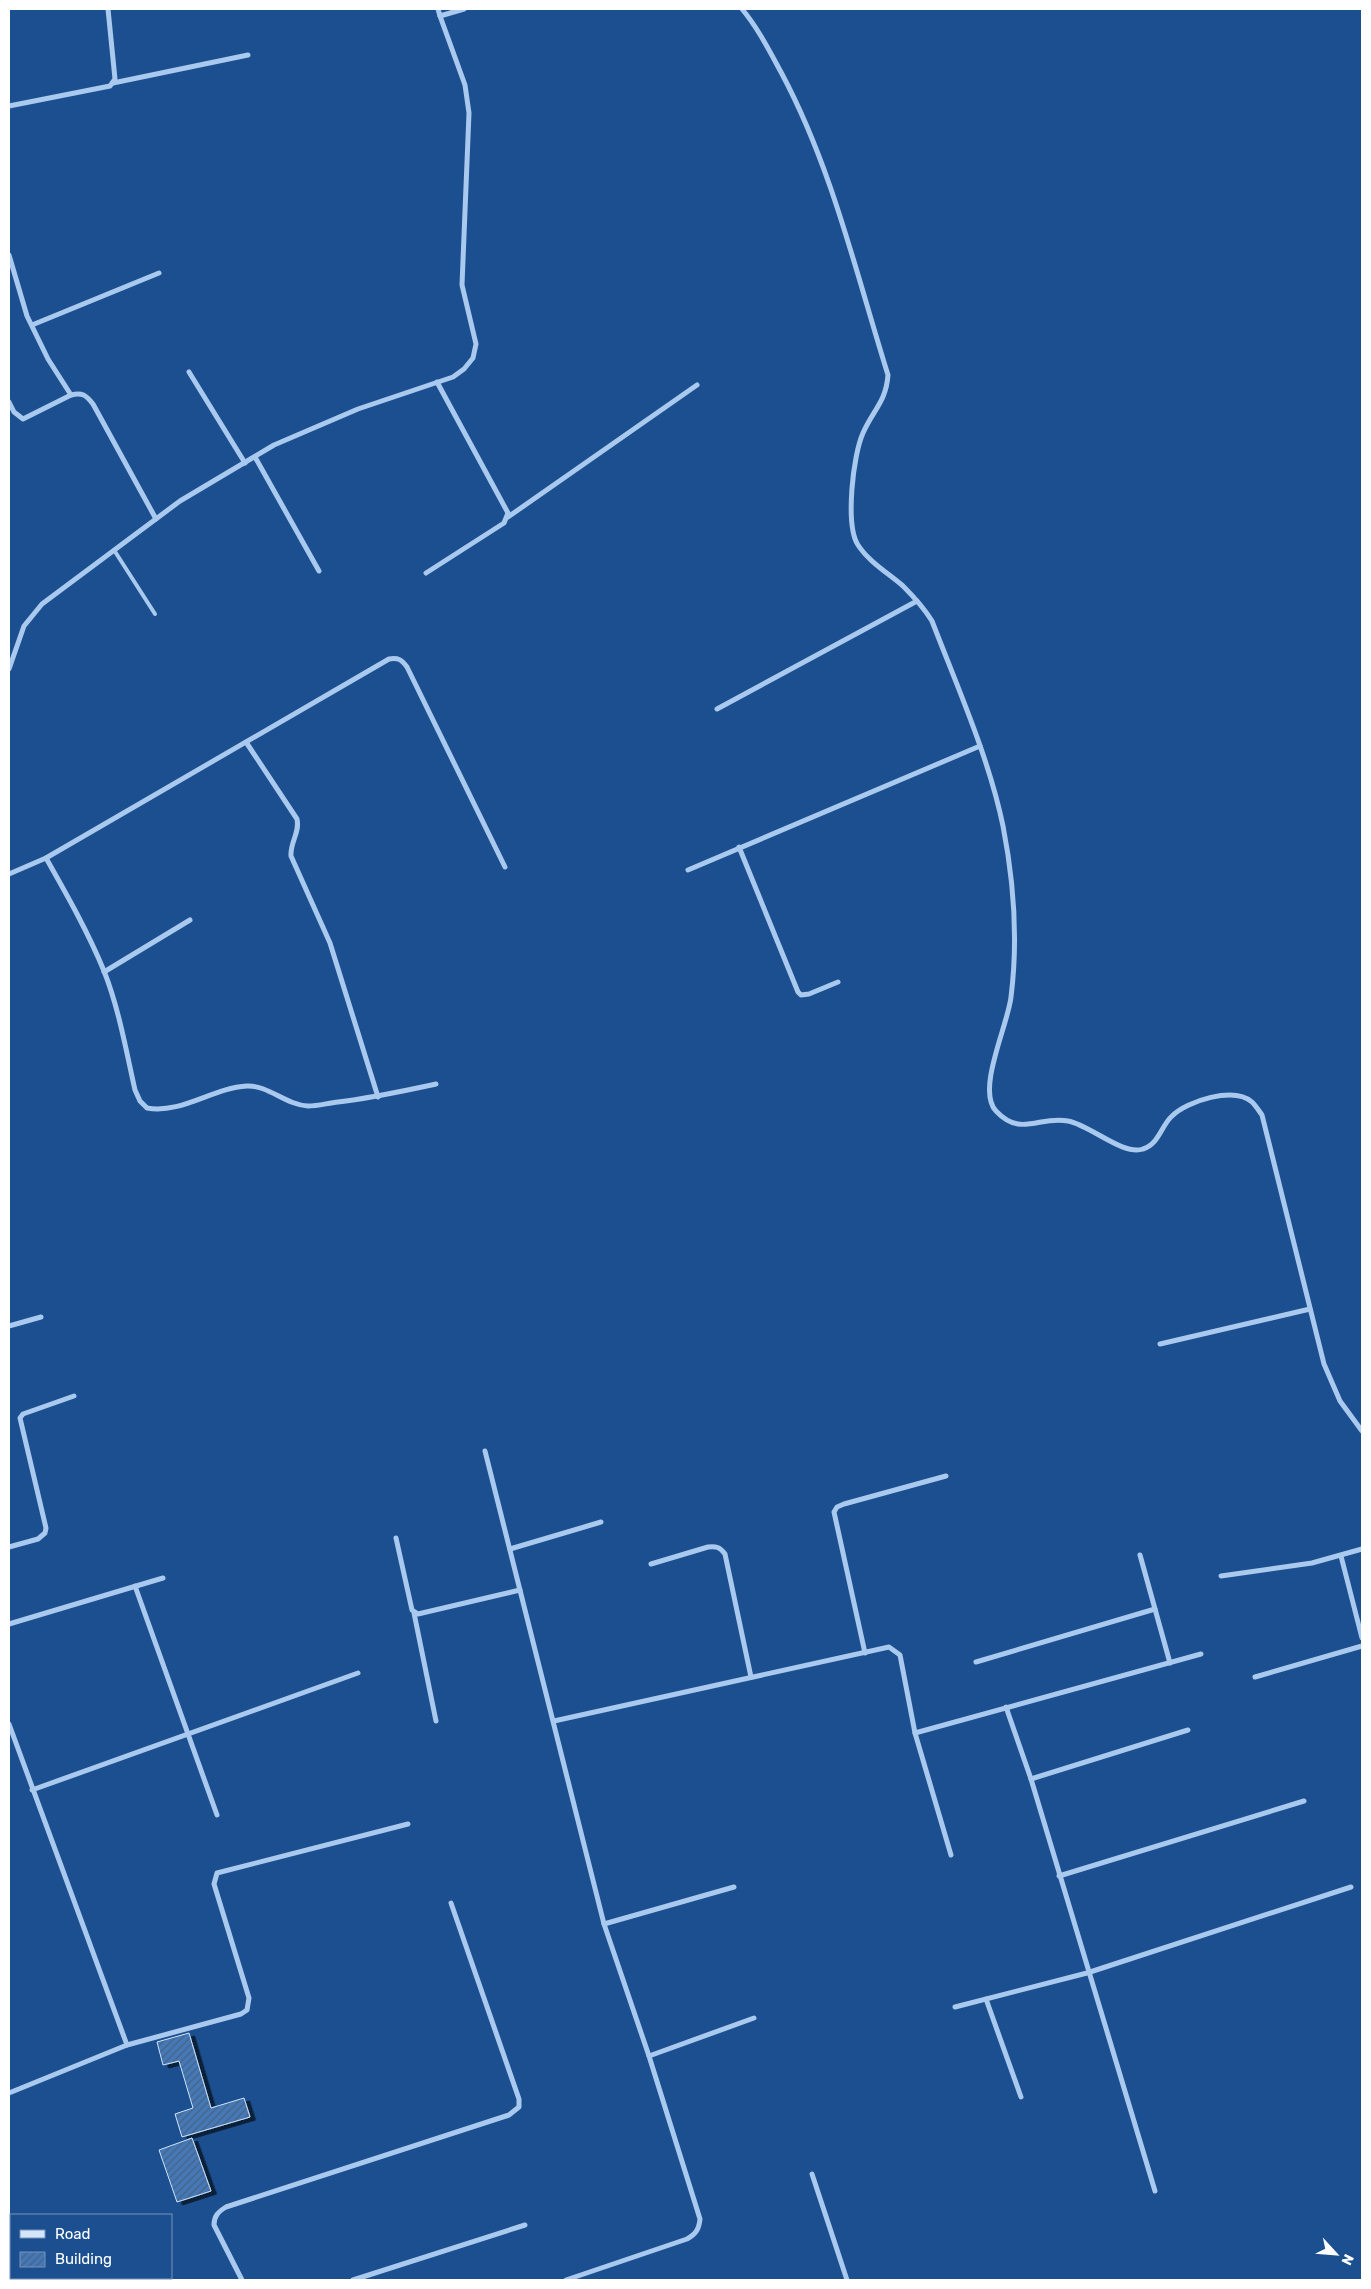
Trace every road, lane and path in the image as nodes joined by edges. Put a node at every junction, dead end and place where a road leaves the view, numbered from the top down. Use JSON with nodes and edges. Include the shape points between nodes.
{"nodes":[{"id":1,"x":108,"y":9,"type":"edge"},
{"id":2,"x":438,"y":9,"type":"edge"},
{"id":3,"x":464,"y":9,"type":"edge"},
{"id":4,"x":742,"y":9,"type":"edge"},
{"id":5,"x":440,"y":16,"type":"junction"},
{"id":6,"x":248,"y":55,"type":"dead end"},
{"id":7,"x":113,"y":83,"type":"junction"},
{"id":8,"x":9,"y":106,"type":"edge"},
{"id":9,"x":9,"y":255,"type":"edge"},
{"id":10,"x":159,"y":273,"type":"dead end"},
{"id":11,"x":32,"y":325,"type":"junction"},
{"id":12,"x":189,"y":372,"type":"dead end"},
{"id":13,"x":437,"y":382,"type":"junction"},
{"id":14,"x":697,"y":385,"type":"dead end"},
{"id":15,"x":71,"y":395,"type":"junction"},
{"id":16,"x":9,"y":402,"type":"edge"},
{"id":17,"x":255,"y":457,"type":"junction"},
{"id":18,"x":244,"y":463,"type":"junction"},
{"id":19,"x":508,"y":517,"type":"junction"},
{"id":20,"x":156,"y":519,"type":"junction"},
{"id":21,"x":114,"y":550,"type":"junction"},
{"id":22,"x":319,"y":571,"type":"dead end"},
{"id":23,"x":426,"y":573,"type":"dead end"},
{"id":24,"x":917,"y":601,"type":"junction"},
{"id":25,"x":155,"y":614,"type":"dead end"},
{"id":26,"x":9,"y":669,"type":"edge"},
{"id":27,"x":716,"y":709,"type":"dead end"},
{"id":28,"x":246,"y":742,"type":"junction"},
{"id":29,"x":980,"y":746,"type":"junction"},
{"id":30,"x":740,"y":847,"type":"junction"},
{"id":31,"x":46,"y":858,"type":"junction"},
{"id":32,"x":505,"y":867,"type":"dead end"},
{"id":33,"x":688,"y":870,"type":"dead end"},
{"id":34,"x":9,"y":874,"type":"edge"},
{"id":35,"x":190,"y":920,"type":"dead end"},
{"id":36,"x":104,"y":972,"type":"junction"},
{"id":37,"x":838,"y":982,"type":"dead end"},
{"id":38,"x":436,"y":1084,"type":"dead end"},
{"id":39,"x":378,"y":1097,"type":"junction"},
{"id":40,"x":1310,"y":1309,"type":"junction"},
{"id":41,"x":41,"y":1317,"type":"dead end"},
{"id":42,"x":9,"y":1326,"type":"edge"},
{"id":43,"x":1160,"y":1344,"type":"dead end"},
{"id":44,"x":74,"y":1396,"type":"dead end"},
{"id":45,"x":1362,"y":1431,"type":"edge"},
{"id":46,"x":485,"y":1451,"type":"dead end"},
{"id":47,"x":946,"y":1476,"type":"dead end"},
{"id":48,"x":601,"y":1522,"type":"dead end"},
{"id":49,"x":396,"y":1538,"type":"dead end"},
{"id":50,"x":9,"y":1547,"type":"edge"},
{"id":51,"x":510,"y":1549,"type":"junction"},
{"id":52,"x":1362,"y":1549,"type":"edge"},
{"id":53,"x":1140,"y":1555,"type":"dead end"},
{"id":54,"x":1342,"y":1556,"type":"junction"},
{"id":55,"x":651,"y":1564,"type":"dead end"},
{"id":56,"x":1221,"y":1576,"type":"dead end"},
{"id":57,"x":163,"y":1578,"type":"dead end"},
{"id":58,"x":135,"y":1586,"type":"junction"},
{"id":59,"x":520,"y":1590,"type":"junction"},
{"id":60,"x":1155,"y":1609,"type":"junction"},
{"id":61,"x":414,"y":1613,"type":"junction"},
{"id":62,"x":9,"y":1624,"type":"edge"},
{"id":63,"x":1362,"y":1638,"type":"edge"},
{"id":64,"x":1362,"y":1646,"type":"edge"},
{"id":65,"x":865,"y":1653,"type":"junction"},
{"id":66,"x":1201,"y":1654,"type":"dead end"},
{"id":67,"x":976,"y":1662,"type":"dead end"},
{"id":68,"x":1170,"y":1663,"type":"junction"},
{"id":69,"x":358,"y":1673,"type":"dead end"},
{"id":70,"x":751,"y":1677,"type":"junction"},
{"id":71,"x":1255,"y":1677,"type":"dead end"},
{"id":72,"x":1006,"y":1707,"type":"junction"},
{"id":73,"x":436,"y":1721,"type":"dead end"},
{"id":74,"x":554,"y":1721,"type":"junction"},
{"id":75,"x":9,"y":1726,"type":"edge"},
{"id":76,"x":1188,"y":1730,"type":"dead end"},
{"id":77,"x":915,"y":1733,"type":"junction"},
{"id":78,"x":188,"y":1734,"type":"junction"},
{"id":79,"x":1031,"y":1779,"type":"junction"},
{"id":80,"x":32,"y":1790,"type":"junction"},
{"id":81,"x":1304,"y":1801,"type":"dead end"},
{"id":82,"x":217,"y":1815,"type":"dead end"},
{"id":83,"x":408,"y":1824,"type":"dead end"},
{"id":84,"x":951,"y":1855,"type":"dead end"},
{"id":85,"x":1059,"y":1876,"type":"junction"},
{"id":86,"x":1351,"y":1886,"type":"dead end"},
{"id":87,"x":734,"y":1887,"type":"dead end"},
{"id":88,"x":451,"y":1904,"type":"dead end"},
{"id":89,"x":604,"y":1924,"type":"junction"},
{"id":90,"x":1087,"y":1973,"type":"junction"},
{"id":91,"x":986,"y":1999,"type":"junction"},
{"id":92,"x":955,"y":2008,"type":"dead end"},
{"id":93,"x":754,"y":2018,"type":"dead end"},
{"id":94,"x":128,"y":2045,"type":"junction"},
{"id":95,"x":649,"y":2056,"type":"junction"},
{"id":96,"x":9,"y":2094,"type":"edge"},
{"id":97,"x":1022,"y":2098,"type":"dead end"},
{"id":98,"x":812,"y":2174,"type":"dead end"},
{"id":99,"x":1154,"y":2191,"type":"dead end"},
{"id":100,"x":524,"y":2225,"type":"dead end"},
{"id":101,"x":572,"y":2279,"type":"edge"},
{"id":102,"x":242,"y":2280,"type":"edge"},
{"id":103,"x":353,"y":2280,"type":"edge"},
{"id":104,"x":566,"y":2280,"type":"edge"},
{"id":105,"x":847,"y":2280,"type":"edge"}],
"edges":[{"from":1,"to":7,"type":"street"},
{"from":2,"to":5,"type":"street"},
{"from":3,"to":5,"type":"street"},
{"from":4,"to":24,"type":"street","via":[[770,50],[824,166],[888,375],[884,399],[863,434],[858,453],[851,506],[857,544],[870,560]]},
{"from":5,"to":13,"type":"street","via":[[465,85],[469,113],[462,285],[476,344],[473,358],[464,369]]},
{"from":6,"to":7,"type":"street"},
{"from":7,"to":8,"type":"street","via":[[107,88]]},
{"from":9,"to":11,"type":"street"},
{"from":10,"to":11,"type":"street"},
{"from":11,"to":15,"type":"street","via":[[48,359]]},
{"from":12,"to":18,"type":"street"},
{"from":13,"to":17,"type":"street","via":[[358,409],[274,445]]},
{"from":13,"to":19,"type":"street"},
{"from":14,"to":19,"type":"street"},
{"from":15,"to":16,"type":"street","via":[[23,419]]},
{"from":15,"to":20,"type":"street","via":[[87,395]]},
{"from":17,"to":18,"type":"street"},
{"from":17,"to":22,"type":"street"},
{"from":18,"to":20,"type":"street"},
{"from":19,"to":23,"type":"street","via":[[504,523]]},
{"from":20,"to":21,"type":"street"},
{"from":21,"to":25,"type":"lane"},
{"from":21,"to":26,"type":"street","via":[[42,604],[24,626]]},
{"from":24,"to":27,"type":"street"},
{"from":24,"to":29,"type":"street","via":[[932,621]]},
{"from":28,"to":31,"type":"street"},
{"from":28,"to":32,"type":"street","via":[[389,659],[402,660]]},
{"from":28,"to":39,"type":"street","via":[[297,819],[299,828],[290,847],[291,856],[330,943]]},
{"from":29,"to":30,"type":"street"},
{"from":29,"to":40,"type":"street","via":[[1003,825],[1015,962],[1009,1012],[989,1082],[988,1099],[995,1110],[1014,1124],[1026,1126],[1067,1120],[1086,1126],[1130,1150],[1143,1149],[1154,1143],[1172,1116],[1192,1104],[1216,1095],[1237,1096],[1251,1101],[1262,1115]]},
{"from":30,"to":33,"type":"street"},
{"from":30,"to":37,"type":"street","via":[[798,992],[809,994]]},
{"from":31,"to":34,"type":"street"},
{"from":31,"to":36,"type":"street","via":[[81,920]]},
{"from":35,"to":36,"type":"street"},
{"from":36,"to":39,"type":"street","via":[[118,1012],[135,1090],[147,1108],[170,1109],[233,1088],[249,1086],[307,1106]]},
{"from":38,"to":39,"type":"street"},
{"from":40,"to":43,"type":"street"},
{"from":40,"to":45,"type":"street","via":[[1324,1364],[1340,1401]]},
{"from":41,"to":42,"type":"street"},
{"from":44,"to":50,"type":"street","via":[[23,1414],[20,1418],[46,1528],[45,1534],[38,1539]]},
{"from":46,"to":51,"type":"street"},
{"from":47,"to":65,"type":"street","via":[[844,1504],[834,1512]]},
{"from":48,"to":51,"type":"street"},
{"from":49,"to":61,"type":"street"},
{"from":51,"to":59,"type":"street"},
{"from":52,"to":54,"type":"street"},
{"from":53,"to":60,"type":"street"},
{"from":54,"to":56,"type":"street"},
{"from":54,"to":63,"type":"street"},
{"from":55,"to":70,"type":"street","via":[[708,1547],[716,1546],[722,1550]]},
{"from":57,"to":58,"type":"street"},
{"from":58,"to":62,"type":"street"},
{"from":58,"to":78,"type":"street"},
{"from":59,"to":61,"type":"street","via":[[420,1615]]},
{"from":59,"to":74,"type":"street"},
{"from":60,"to":67,"type":"street"},
{"from":60,"to":68,"type":"street"},
{"from":61,"to":73,"type":"street"},
{"from":64,"to":71,"type":"street"},
{"from":65,"to":70,"type":"street"},
{"from":65,"to":77,"type":"street","via":[[889,1648],[900,1655]]},
{"from":66,"to":68,"type":"street"},
{"from":68,"to":72,"type":"street"},
{"from":69,"to":78,"type":"street"},
{"from":70,"to":74,"type":"street"},
{"from":72,"to":77,"type":"street"},
{"from":72,"to":79,"type":"street"},
{"from":74,"to":89,"type":"street"},
{"from":75,"to":80,"type":"street"},
{"from":76,"to":79,"type":"street"},
{"from":77,"to":84,"type":"street"},
{"from":78,"to":80,"type":"street"},
{"from":78,"to":82,"type":"street"},
{"from":79,"to":85,"type":"street"},
{"from":80,"to":94,"type":"street"},
{"from":81,"to":85,"type":"street"},
{"from":83,"to":94,"type":"street","via":[[217,1873],[214,1884],[249,1998],[246,2010]]},
{"from":85,"to":90,"type":"street"},
{"from":86,"to":90,"type":"street"},
{"from":87,"to":89,"type":"street"},
{"from":88,"to":102,"type":"street","via":[[519,2099],[519,2107],[509,2115],[226,2207],[218,2212],[214,2225]]},
{"from":89,"to":95,"type":"street"},
{"from":90,"to":91,"type":"street"},
{"from":90,"to":99,"type":"street"},
{"from":91,"to":92,"type":"street"},
{"from":91,"to":97,"type":"street"},
{"from":93,"to":95,"type":"street"},
{"from":94,"to":96,"type":"street"},
{"from":95,"to":101,"type":"street","via":[[700,2219],[699,2228],[687,2239]]},
{"from":98,"to":105,"type":"street"},
{"from":100,"to":103,"type":"street"},
{"from":101,"to":104,"type":"street"}]}
